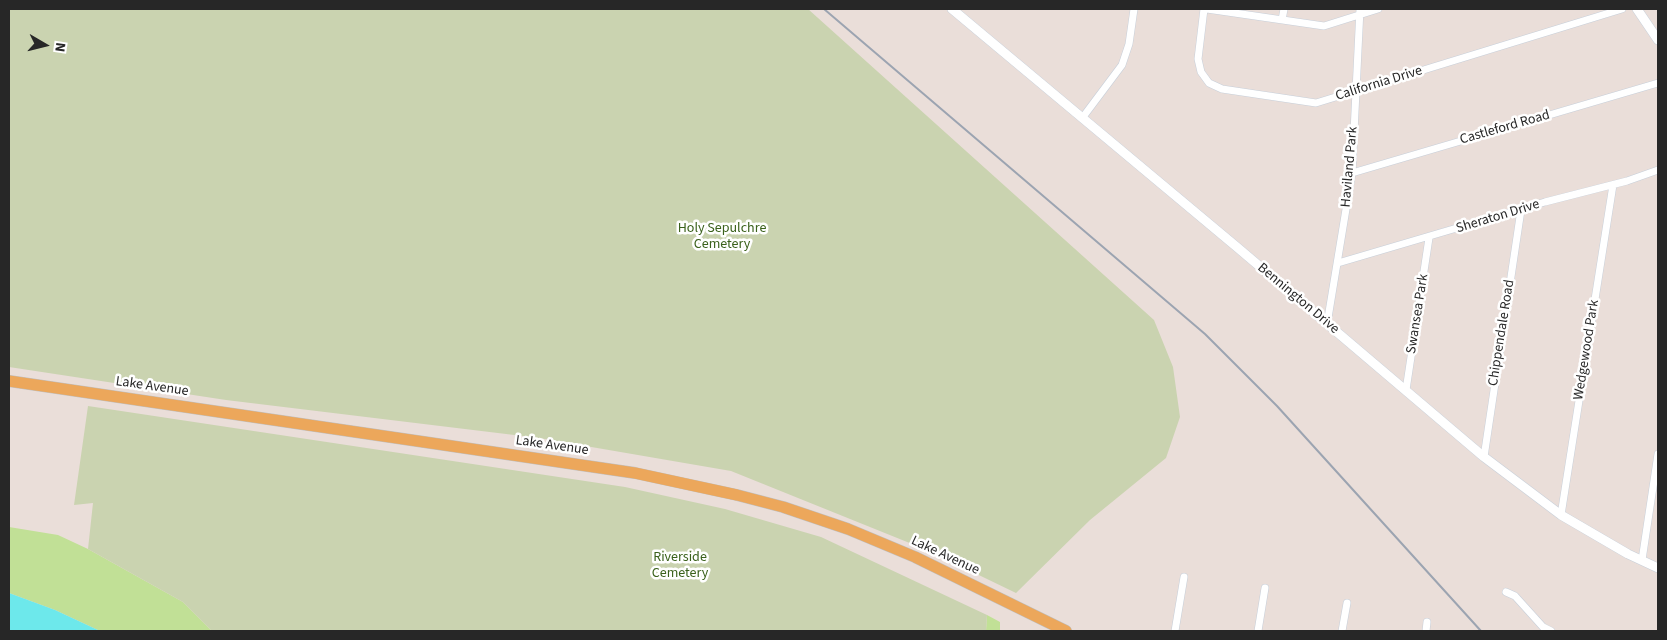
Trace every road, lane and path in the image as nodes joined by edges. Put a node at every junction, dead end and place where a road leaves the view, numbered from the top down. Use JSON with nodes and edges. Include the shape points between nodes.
{"nodes":[{"id":1,"x":952,"y":9,"type":"edge"},
{"id":2,"x":1134,"y":9,"type":"edge"},
{"id":3,"x":1206,"y":9,"type":"edge"},
{"id":4,"x":1284,"y":9,"type":"edge"},
{"id":5,"x":1378,"y":9,"type":"edge"},
{"id":6,"x":1622,"y":9,"type":"edge"},
{"id":7,"x":1637,"y":9,"type":"edge"},
{"id":8,"x":1359,"y":12,"type":"edge"},
{"id":9,"x":1282,"y":20,"type":"junction"},
{"id":10,"x":1658,"y":40,"type":"edge"},
{"id":11,"x":1658,"y":83,"type":"edge"},
{"id":12,"x":1355,"y":92,"type":"junction"},
{"id":13,"x":1082,"y":117,"type":"junction"},
{"id":14,"x":1658,"y":170,"type":"edge"},
{"id":15,"x":1352,"y":174,"type":"junction"},
{"id":16,"x":1613,"y":185,"type":"junction"},
{"id":17,"x":1521,"y":210,"type":"junction"},
{"id":18,"x":1429,"y":238,"type":"junction"},
{"id":19,"x":1338,"y":263,"type":"junction"},
{"id":20,"x":1327,"y":324,"type":"junction"},
{"id":21,"x":9,"y":381,"type":"edge"},
{"id":22,"x":1406,"y":390,"type":"junction"},
{"id":23,"x":1658,"y":454,"type":"edge"},
{"id":24,"x":1484,"y":457,"type":"junction"},
{"id":25,"x":1561,"y":515,"type":"junction"},
{"id":26,"x":1642,"y":560,"type":"junction"},
{"id":27,"x":1658,"y":568,"type":"edge"},
{"id":28,"x":1184,"y":578,"type":"dead end"},
{"id":29,"x":1265,"y":588,"type":"dead end"},
{"id":30,"x":1506,"y":592,"type":"dead end"},
{"id":31,"x":1347,"y":603,"type":"dead end"},
{"id":32,"x":1428,"y":622,"type":"dead end"},
{"id":33,"x":1066,"y":631,"type":"edge"},
{"id":34,"x":1175,"y":631,"type":"edge"},
{"id":35,"x":1258,"y":631,"type":"edge"},
{"id":36,"x":1342,"y":631,"type":"edge"},
{"id":37,"x":1426,"y":631,"type":"edge"},
{"id":38,"x":1551,"y":631,"type":"edge"}],
"edges":[{"from":1,"to":13,"type":"street","name":"Bennington Drive"},
{"from":2,"to":13,"type":"street","via":[[1122,65]]},
{"from":3,"to":9,"type":"street"},
{"from":3,"to":12,"type":"street","name":"California Drive","via":[[1198,59],[1204,78],[1215,87],[1316,103]]},
{"from":4,"to":9,"type":"street"},
{"from":5,"to":8,"type":"street"},
{"from":6,"to":12,"type":"street","name":"California Drive"},
{"from":7,"to":10,"type":"street"},
{"from":8,"to":9,"type":"street","via":[[1324,26]]},
{"from":8,"to":12,"type":"street","name":"Haviland Park"},
{"from":11,"to":15,"type":"street","name":"Castleford Road"},
{"from":12,"to":15,"type":"street","name":"Haviland Park"},
{"from":13,"to":20,"type":"street","name":"Bennington Drive"},
{"from":14,"to":16,"type":"street","name":"Sheraton Drive"},
{"from":15,"to":19,"type":"street","name":"Haviland Park"},
{"from":16,"to":17,"type":"street","name":"Sheraton Drive"},
{"from":16,"to":25,"type":"street","name":"Wedgewood Park"},
{"from":17,"to":18,"type":"street","name":"Sheraton Drive"},
{"from":17,"to":24,"type":"street","name":"Chippendale Road"},
{"from":18,"to":19,"type":"street","name":"Sheraton Drive"},
{"from":18,"to":22,"type":"street","name":"Swansea Park"},
{"from":19,"to":20,"type":"street","name":"Haviland Park"},
{"from":20,"to":22,"type":"street","name":"Bennington Drive"},
{"from":21,"to":33,"type":"main road","name":"Lake Avenue","via":[[635,473],[737,494],[857,533],[915,557]]},
{"from":22,"to":24,"type":"street","name":"Bennington Drive"},
{"from":23,"to":26,"type":"street"},
{"from":24,"to":25,"type":"street","name":"Bennington Drive"},
{"from":25,"to":26,"type":"street","name":"Bennington Drive"},
{"from":26,"to":27,"type":"street","name":"Bennington Drive"},
{"from":28,"to":34,"type":"street"},
{"from":29,"to":35,"type":"street"},
{"from":30,"to":38,"type":"street"},
{"from":31,"to":36,"type":"street"},
{"from":32,"to":37,"type":"street"}]}
